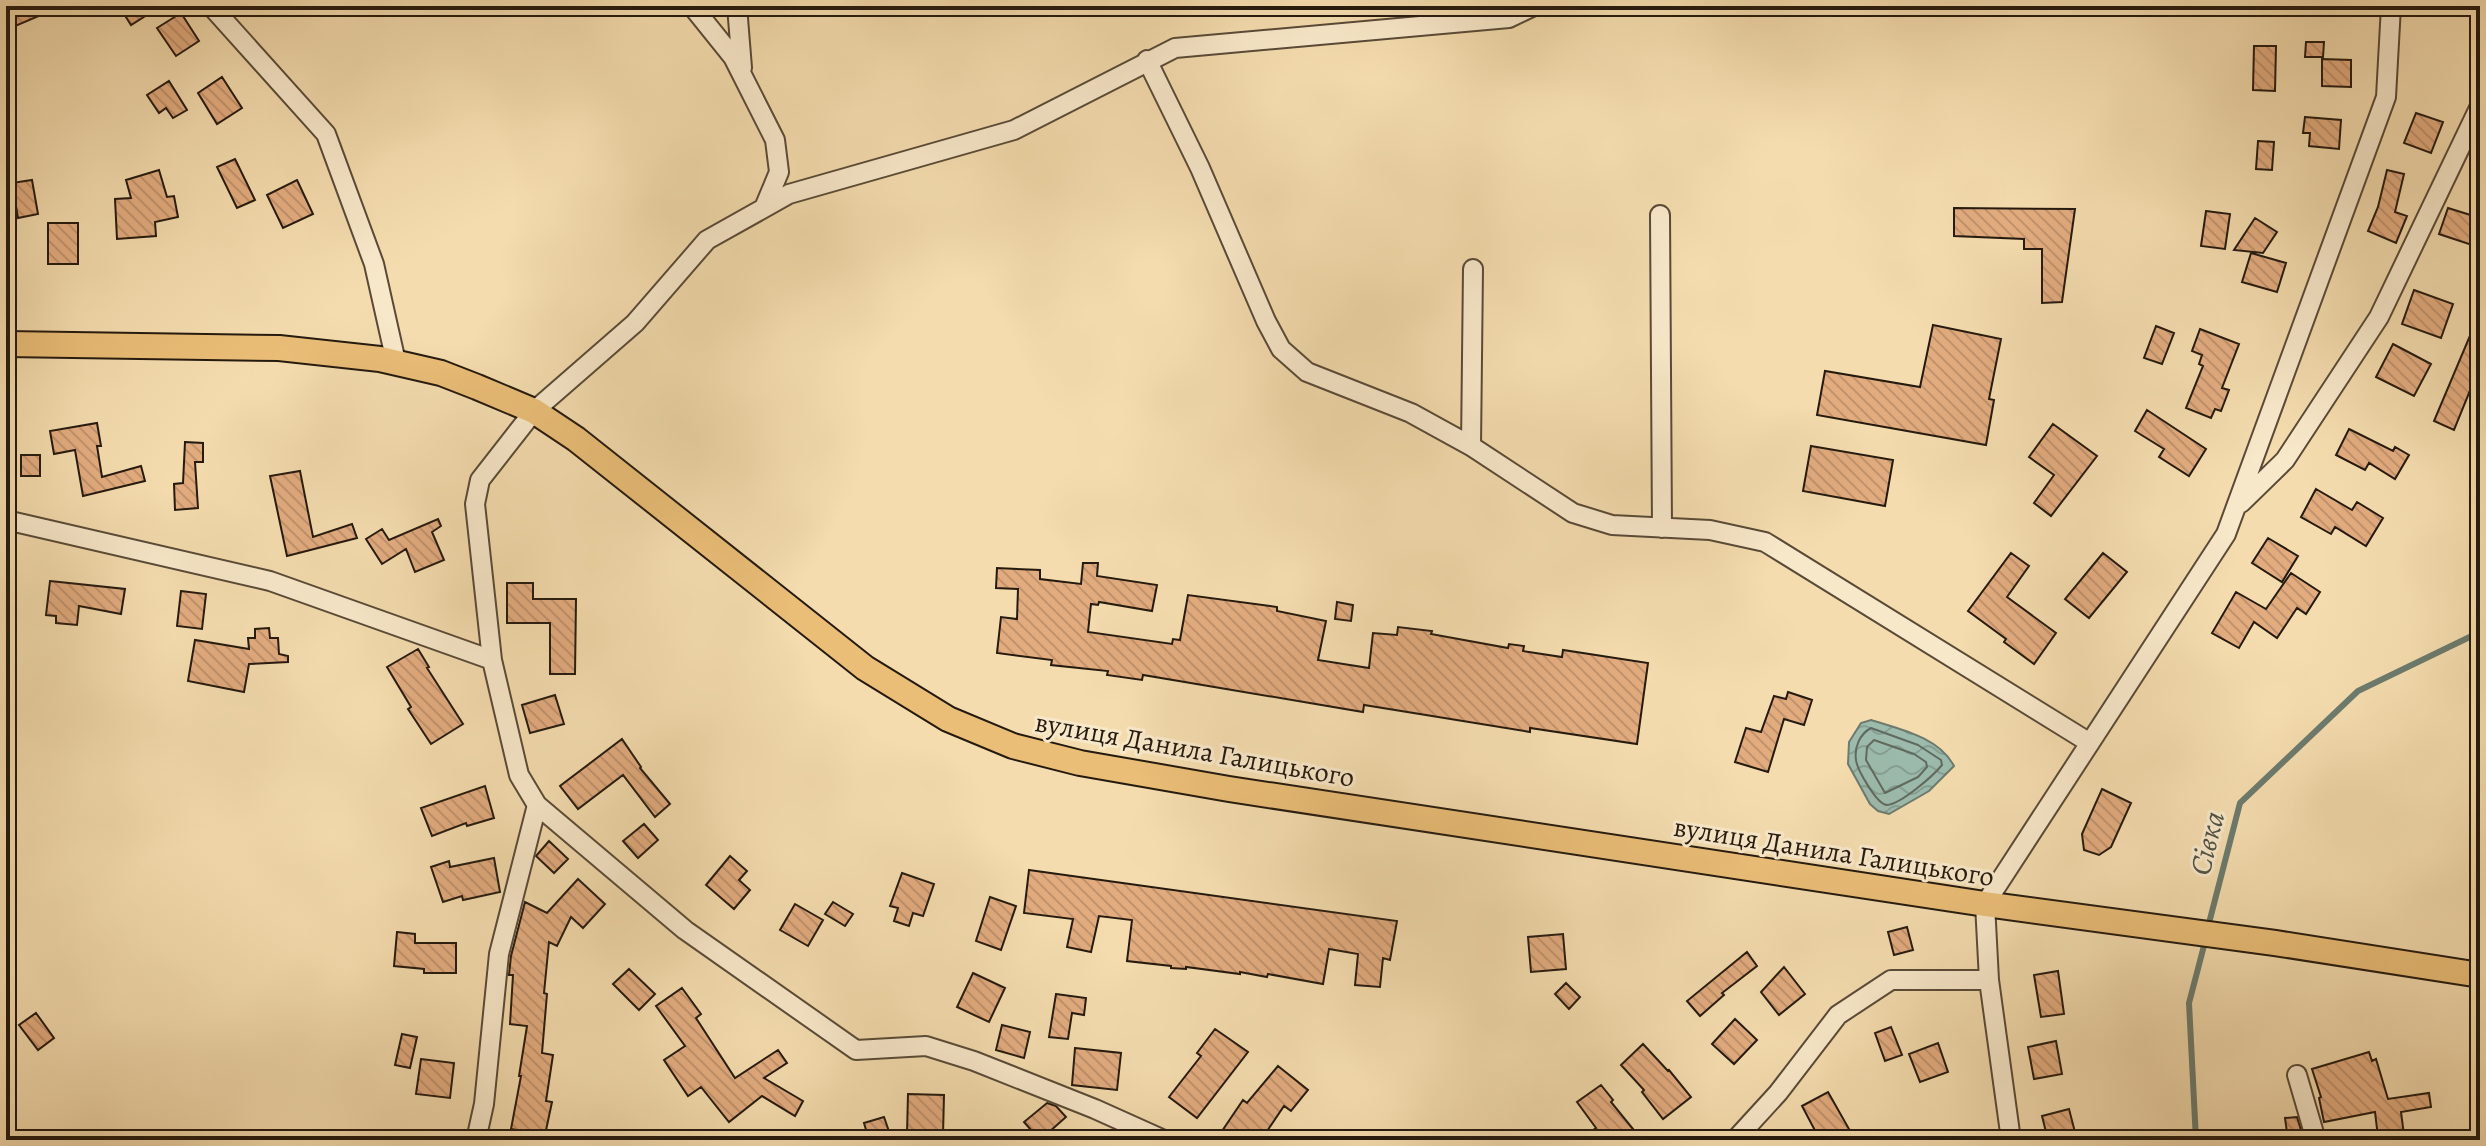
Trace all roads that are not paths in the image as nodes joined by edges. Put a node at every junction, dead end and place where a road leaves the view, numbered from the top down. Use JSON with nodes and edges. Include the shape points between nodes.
{"nodes":[{"id":1,"x":211,"y":6,"type":"edge"},
{"id":2,"x":692,"y":6,"type":"edge"},
{"id":3,"x":737,"y":6,"type":"edge"},
{"id":4,"x":1534,"y":6,"type":"edge"},
{"id":5,"x":2391,"y":6,"type":"edge"},
{"id":6,"x":1147,"y":60,"type":"junction"},
{"id":7,"x":742,"y":75,"type":"junction"},
{"id":8,"x":2480,"y":106,"type":"edge"},
{"id":9,"x":764,"y":208,"type":"junction"},
{"id":10,"x":1660,"y":215,"type":"dead end"},
{"id":11,"x":1473,"y":269,"type":"dead end"},
{"id":12,"x":6,"y":344,"type":"edge"},
{"id":13,"x":396,"y":362,"type":"junction"},
{"id":14,"x":534,"y":411,"type":"junction"},
{"id":15,"x":1471,"y":446,"type":"junction"},
{"id":16,"x":2236,"y":508,"type":"junction"},
{"id":17,"x":6,"y":520,"type":"edge"},
{"id":18,"x":1662,"y":528,"type":"junction"},
{"id":19,"x":492,"y":660,"type":"junction"},
{"id":20,"x":2090,"y":743,"type":"junction"},
{"id":21,"x":537,"y":805,"type":"junction"},
{"id":22,"x":1985,"y":904,"type":"junction"},
{"id":23,"x":2480,"y":975,"type":"edge"},
{"id":24,"x":1989,"y":980,"type":"junction"},
{"id":25,"x":2297,"y":1075,"type":"dead end"},
{"id":26,"x":476,"y":1140,"type":"edge"},
{"id":27,"x":1164,"y":1140,"type":"edge"},
{"id":28,"x":1735,"y":1140,"type":"edge"},
{"id":29,"x":2011,"y":1140,"type":"edge"},
{"id":30,"x":2316,"y":1140,"type":"edge"}],
"edges":[{"from":1,"to":13,"type":"street","via":[[326,134],[374,264]]},
{"from":2,"to":7,"type":"street"},
{"from":3,"to":7,"type":"street"},
{"from":4,"to":6,"type":"street","via":[[1509,18],[1175,48]]},
{"from":5,"to":16,"type":"street","via":[[2386,97]]},
{"from":6,"to":9,"type":"street","via":[[1014,130],[789,194]]},
{"from":6,"to":15,"type":"street","via":[[1281,349],[1307,372],[1411,413]]},
{"from":7,"to":9,"type":"street","via":[[775,140],[779,172]]},
{"from":8,"to":16,"type":"street","via":[[2379,317],[2285,460]]},
{"from":9,"to":14,"type":"street","via":[[707,240],[635,323]]},
{"from":10,"to":18,"type":"street"},
{"from":11,"to":15,"type":"street"},
{"from":12,"to":13,"type":"main road","name":"вулиця Данила Галицького","via":[[279,348]]},
{"from":13,"to":14,"type":"main road","name":"вулиця Данила Галицького","via":[[441,373]]},
{"from":14,"to":19,"type":"street","via":[[480,480],[475,504]]},
{"from":14,"to":22,"type":"main road","name":"вулиця Данила Галицького","via":[[865,668],[948,719],[1013,746],[1229,789]]},
{"from":15,"to":18,"type":"street","via":[[1573,513],[1612,525]]},
{"from":16,"to":20,"type":"street","via":[[2226,534]]},
{"from":17,"to":19,"type":"street","via":[[270,581]]},
{"from":18,"to":20,"type":"street","via":[[1710,530],[1765,542]]},
{"from":19,"to":21,"type":"street","via":[[519,775]]},
{"from":20,"to":22,"type":"street"},
{"from":21,"to":26,"type":"street","via":[[499,954]]},
{"from":21,"to":27,"type":"street","via":[[685,930],[856,1050],[926,1046]]},
{"from":22,"to":23,"type":"main road","name":"вулиця Данила Галицького"},
{"from":22,"to":24,"type":"street"},
{"from":24,"to":28,"type":"street","via":[[1891,980],[1838,1015]]},
{"from":24,"to":29,"type":"street"},
{"from":25,"to":30,"type":"street"}]}
